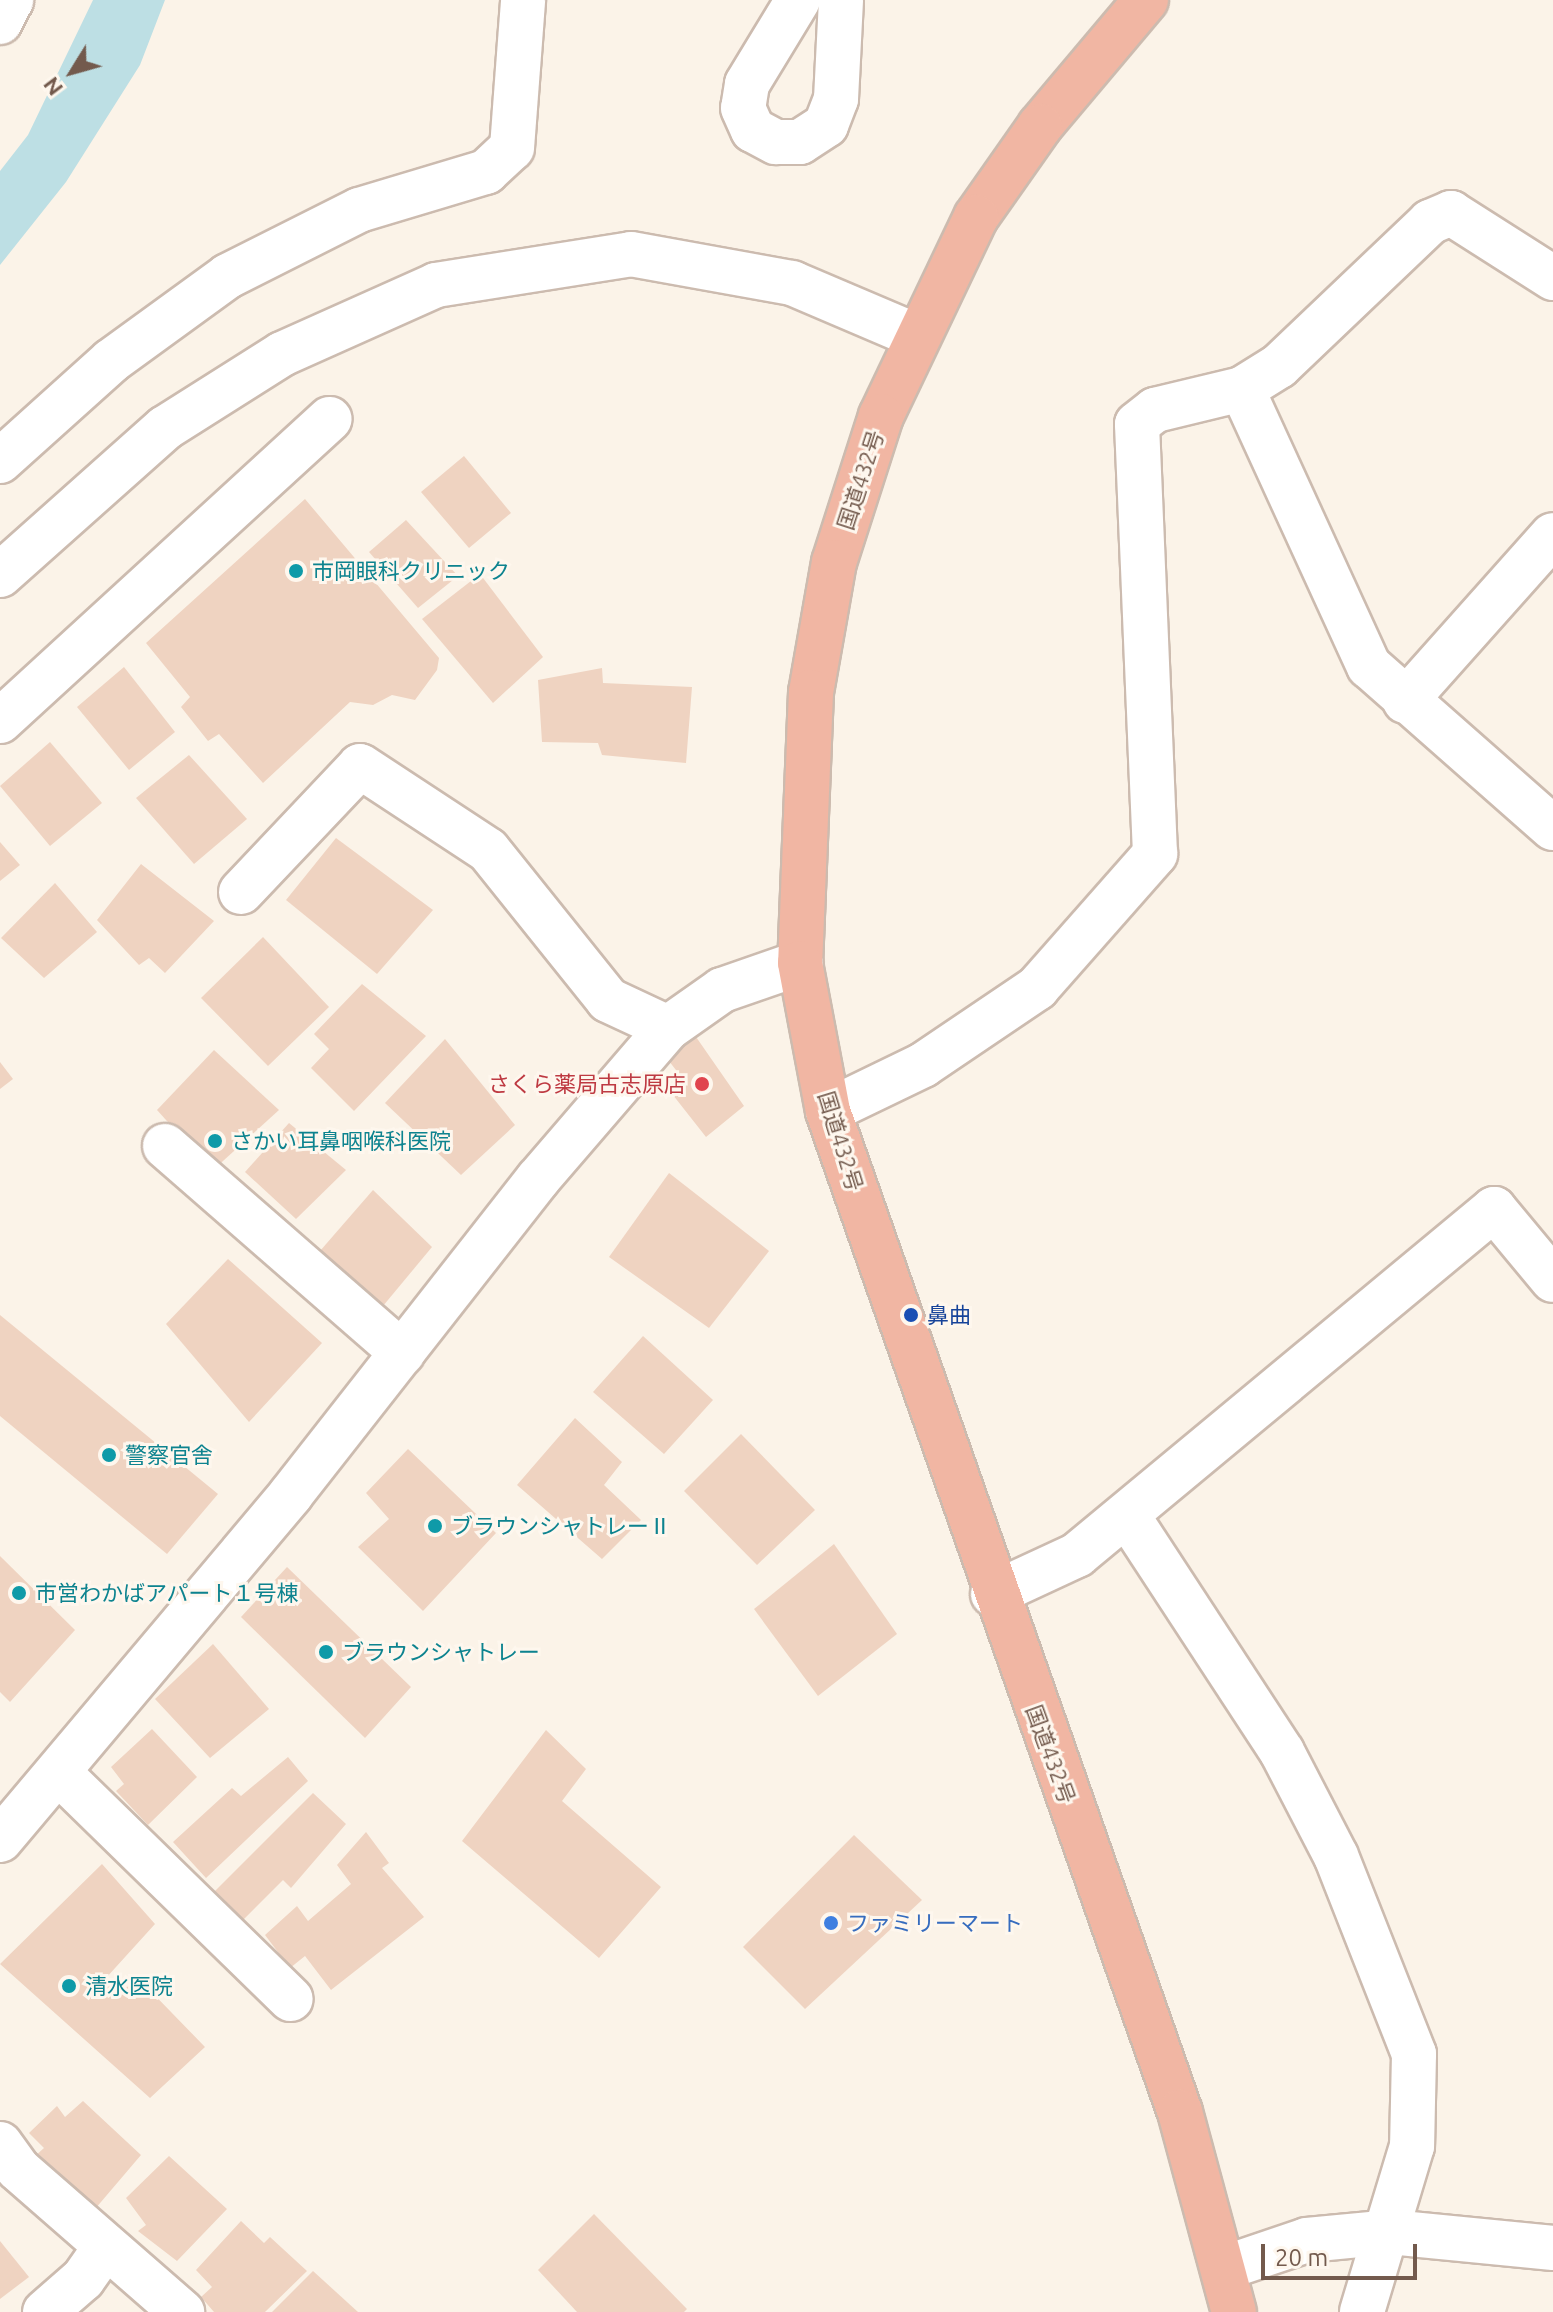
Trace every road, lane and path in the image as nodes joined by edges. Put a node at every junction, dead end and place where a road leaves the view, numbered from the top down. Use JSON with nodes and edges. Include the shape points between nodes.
{"nodes":[{"id":1,"x":11,"y":0,"type":"edge"},
{"id":2,"x":523,"y":0,"type":"edge"},
{"id":3,"x":798,"y":0,"type":"edge"},
{"id":4,"x":841,"y":0,"type":"edge"},
{"id":5,"x":1146,"y":0,"type":"edge"},
{"id":6,"x":0,"y":22,"type":"edge"},
{"id":7,"x":1553,"y":278,"type":"edge"},
{"id":8,"x":916,"y":336,"type":"junction"},
{"id":9,"x":1242,"y":389,"type":"junction"},
{"id":10,"x":330,"y":419,"type":"dead end"},
{"id":11,"x":0,"y":461,"type":"edge"},
{"id":12,"x":1553,"y":535,"type":"edge"},
{"id":13,"x":0,"y":575,"type":"edge"},
{"id":14,"x":1405,"y":701,"type":"junction"},
{"id":15,"x":0,"y":721,"type":"edge"},
{"id":16,"x":1553,"y":828,"type":"edge"},
{"id":17,"x":241,"y":892,"type":"dead end"},
{"id":18,"x":800,"y":963,"type":"junction"},
{"id":19,"x":668,"y":1028,"type":"junction"},
{"id":20,"x":828,"y":1111,"type":"junction"},
{"id":21,"x":165,"y":1146,"type":"dead end"},
{"id":22,"x":1553,"y":1280,"type":"edge"},
{"id":23,"x":402,"y":1353,"type":"junction"},
{"id":24,"x":1127,"y":1515,"type":"junction"},
{"id":25,"x":993,"y":1594,"type":"junction"},
{"id":26,"x":58,"y":1772,"type":"junction"},
{"id":27,"x":0,"y":1840,"type":"edge"},
{"id":28,"x":291,"y":1999,"type":"dead end"},
{"id":29,"x":0,"y":2144,"type":"edge"},
{"id":30,"x":1390,"y":2232,"type":"junction"},
{"id":31,"x":105,"y":2247,"type":"junction"},
{"id":32,"x":1553,"y":2248,"type":"edge"},
{"id":33,"x":1224,"y":2268,"type":"junction"},
{"id":34,"x":45,"y":2312,"type":"edge"},
{"id":35,"x":182,"y":2312,"type":"edge"},
{"id":36,"x":1234,"y":2312,"type":"edge"},
{"id":37,"x":1362,"y":2312,"type":"edge"}],
"edges":[{"from":1,"to":6,"type":"street"},
{"from":2,"to":11,"type":"street","via":[[512,148],[486,172],[359,210],[228,276],[111,361]]},
{"from":3,"to":4,"type":"street","via":[[745,96],[753,130],[776,142],[800,142],[826,125],[836,99]]},
{"from":5,"to":8,"type":"highway","name":"国道432号","via":[[1040,126],[976,217]]},
{"from":7,"to":9,"type":"street","via":[[1451,213],[1430,222],[1279,366]]},
{"from":8,"to":13,"type":"street","via":[[792,283],[631,254],[436,285],[282,354],[165,428]]},
{"from":8,"to":18,"type":"highway","name":"国道432号","via":[[881,416],[834,562],[810,707]]},
{"from":9,"to":14,"type":"street","via":[[1369,666]]},
{"from":9,"to":20,"type":"street","via":[[1155,410],[1137,424],[1155,854],[1037,988],[923,1065]]},
{"from":10,"to":15,"type":"street"},
{"from":12,"to":14,"type":"street"},
{"from":14,"to":16,"type":"street"},
{"from":17,"to":19,"type":"street","via":[[360,766],[488,850],[608,1000]]},
{"from":18,"to":19,"type":"street","via":[[722,990]]},
{"from":18,"to":20,"type":"highway","name":"国道432号"},
{"from":19,"to":23,"type":"street","via":[[538,1179]]},
{"from":20,"to":25,"type":"highway","name":"国道432号"},
{"from":21,"to":23,"type":"street"},
{"from":22,"to":24,"type":"street","via":[[1494,1209]]},
{"from":23,"to":26,"type":"street"},
{"from":24,"to":25,"type":"street","via":[[1077,1555]]},
{"from":24,"to":30,"type":"street","via":[[1282,1752],[1336,1856],[1414,2054],[1412,2146]]},
{"from":25,"to":33,"type":"highway","name":"国道432号","via":[[1180,2112]]},
{"from":26,"to":27,"type":"street"},
{"from":26,"to":28,"type":"street"},
{"from":29,"to":31,"type":"street","via":[[18,2169]]},
{"from":30,"to":32,"type":"street"},
{"from":30,"to":33,"type":"street","via":[[1307,2240]]},
{"from":30,"to":37,"type":"street"},
{"from":31,"to":34,"type":"street","via":[[83,2279]]},
{"from":31,"to":35,"type":"street"},
{"from":33,"to":36,"type":"highway","name":"国道432号"}]}
